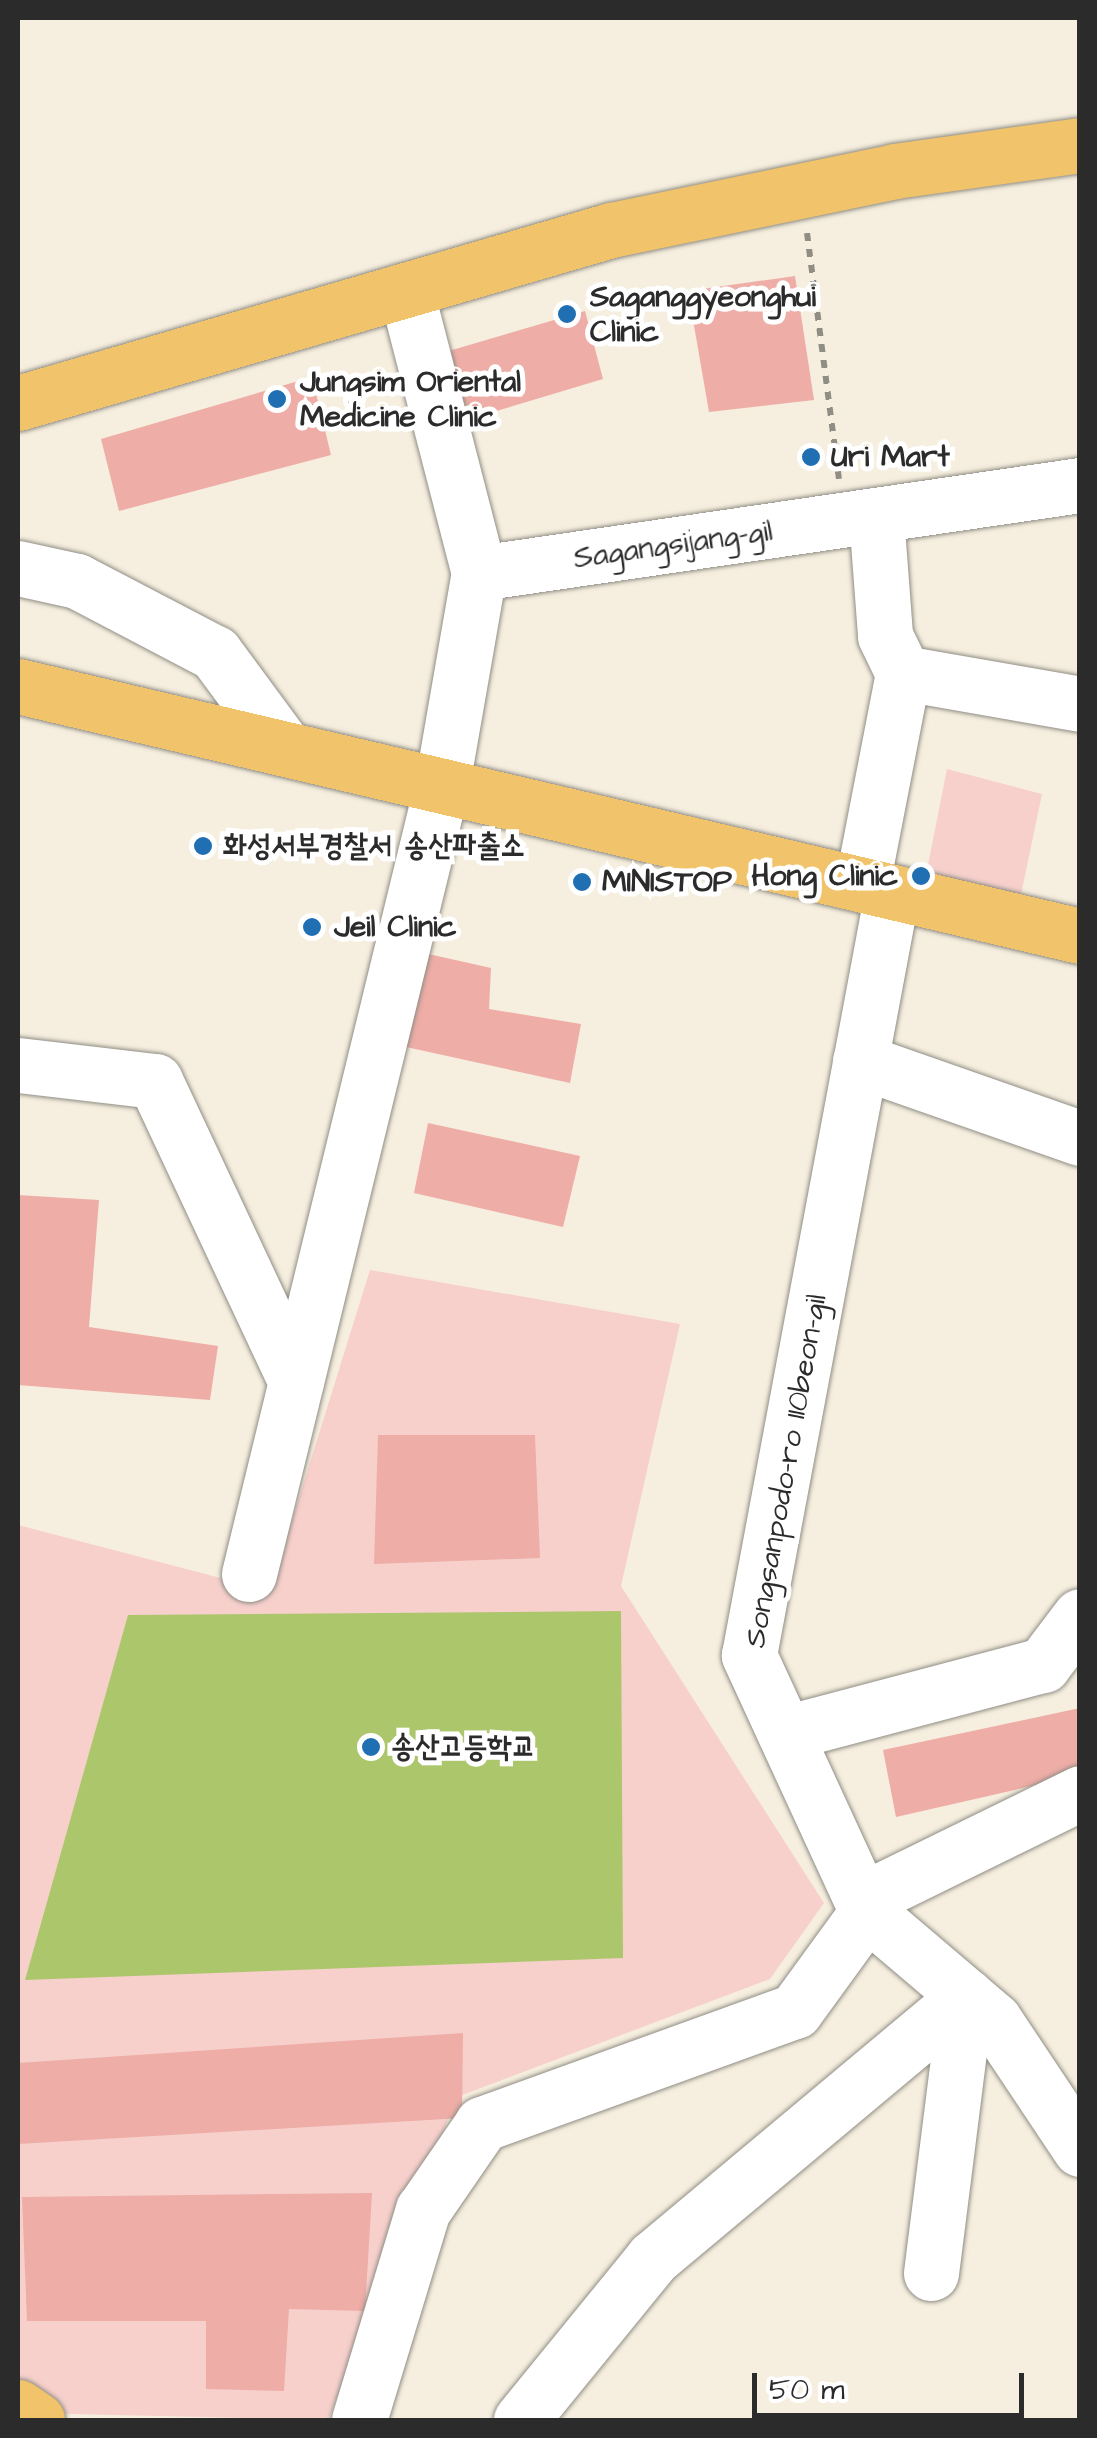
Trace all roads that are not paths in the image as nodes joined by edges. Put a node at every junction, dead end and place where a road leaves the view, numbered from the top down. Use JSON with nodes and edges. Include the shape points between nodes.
{"nodes":[{"id":1,"x":1080,"y":145,"type":"edge"},
{"id":2,"x":406,"y":291,"type":"junction"},
{"id":3,"x":18,"y":403,"type":"edge"},
{"id":4,"x":1080,"y":485,"type":"edge"},
{"id":5,"x":860,"y":517,"type":"junction"},
{"id":6,"x":18,"y":568,"type":"edge"},
{"id":7,"x":479,"y":573,"type":"junction"},
{"id":8,"x":902,"y":674,"type":"junction"},
{"id":9,"x":18,"y":686,"type":"edge"},
{"id":10,"x":1080,"y":704,"type":"edge"},
{"id":11,"x":285,"y":748,"type":"junction"},
{"id":12,"x":442,"y":784,"type":"junction"},
{"id":13,"x":877,"y":888,"type":"junction"},
{"id":14,"x":1080,"y":936,"type":"edge"},
{"id":15,"x":860,"y":1061,"type":"junction"},
{"id":16,"x":18,"y":1065,"type":"edge"},
{"id":17,"x":1080,"y":1138,"type":"edge"},
{"id":18,"x":296,"y":1382,"type":"junction"},
{"id":19,"x":249,"y":1574,"type":"dead end"},
{"id":20,"x":1080,"y":1616,"type":"edge"},
{"id":21,"x":785,"y":1733,"type":"junction"},
{"id":22,"x":1080,"y":1793,"type":"edge"},
{"id":23,"x":864,"y":1906,"type":"junction"},
{"id":24,"x":966,"y":1996,"type":"junction"},
{"id":25,"x":1080,"y":2150,"type":"edge"},
{"id":26,"x":931,"y":2273,"type":"dead end"},
{"id":27,"x":18,"y":2407,"type":"edge"},
{"id":28,"x":37,"y":2420,"type":"edge"},
{"id":29,"x":358,"y":2420,"type":"edge"},
{"id":30,"x":521,"y":2420,"type":"edge"}],
"edges":[{"from":1,"to":2,"type":"main road","via":[[801,190],[611,230]]},
{"from":2,"to":3,"type":"main road"},
{"from":2,"to":7,"type":"street"},
{"from":4,"to":5,"type":"street","name":"Sagangsijang-gil"},
{"from":5,"to":7,"type":"street","name":"Sagangsijang-gil"},
{"from":5,"to":8,"type":"street","via":[[885,636]]},
{"from":6,"to":11,"type":"street","via":[[77,581],[215,653]]},
{"from":7,"to":12,"type":"street"},
{"from":8,"to":10,"type":"street"},
{"from":8,"to":13,"type":"street","name":"Songsanpodo-ro 110beon-gil"},
{"from":9,"to":11,"type":"main road"},
{"from":11,"to":12,"type":"main road"},
{"from":12,"to":13,"type":"main road"},
{"from":12,"to":18,"type":"street"},
{"from":13,"to":14,"type":"main road"},
{"from":13,"to":15,"type":"street","name":"Songsanpodo-ro 110beon-gil"},
{"from":15,"to":17,"type":"street"},
{"from":15,"to":21,"type":"street","name":"Songsanpodo-ro 110beon-gil","via":[[749,1654]]},
{"from":16,"to":18,"type":"street","via":[[155,1080]]},
{"from":18,"to":19,"type":"street"},
{"from":20,"to":21,"type":"street","via":[[1043,1665]]},
{"from":21,"to":23,"type":"street","name":"Songsanpodo-ro 110beon-gil"},
{"from":22,"to":23,"type":"street"},
{"from":23,"to":24,"type":"street"},
{"from":23,"to":29,"type":"street","via":[[795,2010],[482,2124],[423,2210]]},
{"from":24,"to":25,"type":"street","via":[[994,2020]]},
{"from":24,"to":26,"type":"street"},
{"from":24,"to":30,"type":"street","via":[[653,2258]]},
{"from":27,"to":28,"type":"main road"}]}
